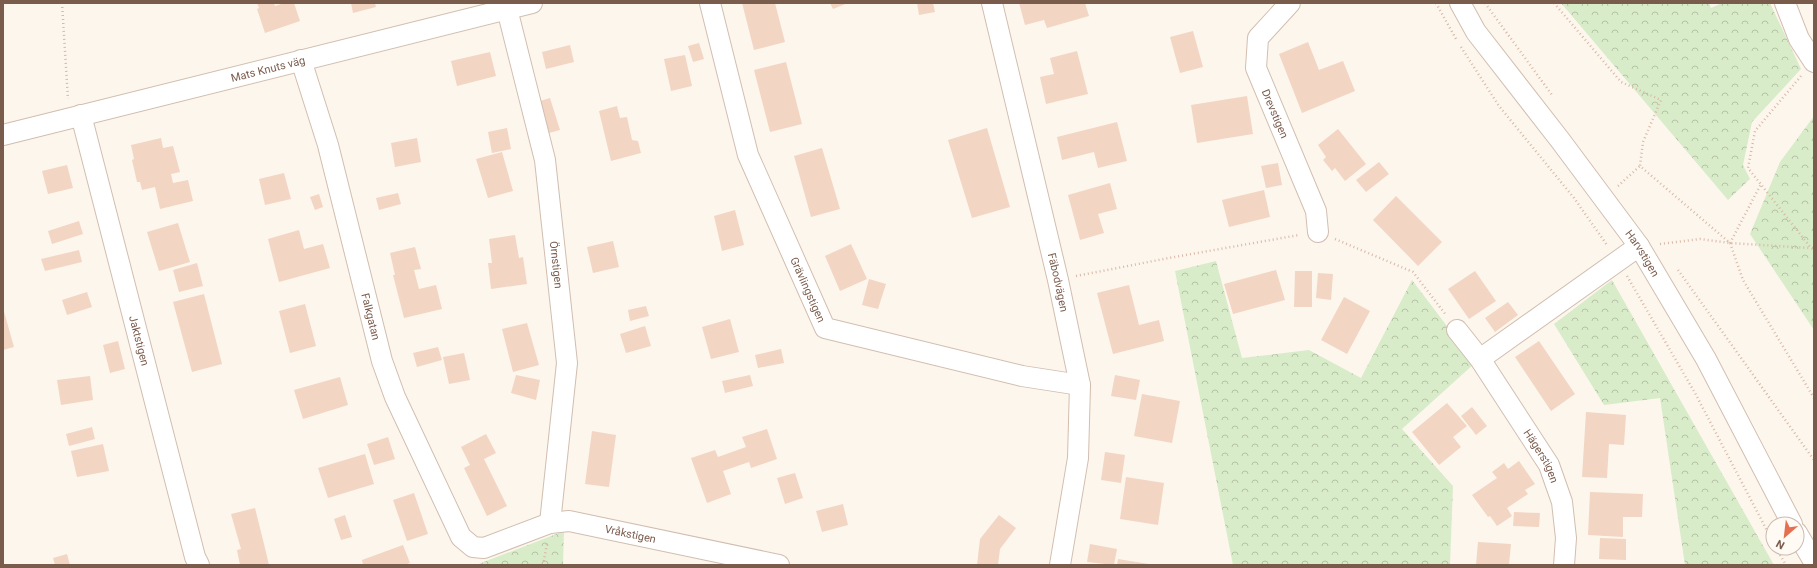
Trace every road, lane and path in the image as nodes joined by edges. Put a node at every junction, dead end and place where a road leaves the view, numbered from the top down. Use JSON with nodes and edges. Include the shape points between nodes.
{"nodes":[{"id":1,"x":62,"y":3,"type":"edge"},
{"id":2,"x":532,"y":3,"type":"edge"},
{"id":3,"x":710,"y":3,"type":"edge"},
{"id":4,"x":992,"y":3,"type":"edge"},
{"id":5,"x":1290,"y":3,"type":"edge"},
{"id":6,"x":1460,"y":3,"type":"edge"},
{"id":7,"x":1554,"y":3,"type":"edge"},
{"id":8,"x":1785,"y":3,"type":"edge"},
{"id":9,"x":507,"y":9,"type":"junction"},
{"id":10,"x":301,"y":60,"type":"junction"},
{"id":11,"x":1814,"y":62,"type":"edge"},
{"id":12,"x":75,"y":116,"type":"junction"},
{"id":13,"x":3,"y":135,"type":"edge"},
{"id":14,"x":1640,"y":166,"type":"junction"},
{"id":15,"x":1760,"y":184,"type":"junction"},
{"id":16,"x":1604,"y":200,"type":"junction"},
{"id":17,"x":1318,"y":232,"type":"junction"},
{"id":18,"x":1730,"y":243,"type":"junction"},
{"id":19,"x":1639,"y":246,"type":"junction"},
{"id":20,"x":1812,"y":249,"type":"edge"},
{"id":21,"x":1058,"y":280,"type":"junction"},
{"id":22,"x":1457,"y":330,"type":"joint"},
{"id":23,"x":1480,"y":360,"type":"junction"},
{"id":24,"x":1080,"y":385,"type":"junction"},
{"id":25,"x":1814,"y":398,"type":"edge"},
{"id":26,"x":1788,"y":516,"type":"edge"},
{"id":27,"x":550,"y":523,"type":"junction"},
{"id":28,"x":1805,"y":547,"type":"edge"},
{"id":29,"x":484,"y":548,"type":"joint"},
{"id":30,"x":1781,"y":556,"type":"edge"},
{"id":31,"x":1814,"y":562,"type":"edge"},
{"id":32,"x":199,"y":565,"type":"edge"},
{"id":33,"x":779,"y":565,"type":"edge"},
{"id":34,"x":1060,"y":565,"type":"edge"},
{"id":35,"x":1564,"y":565,"type":"edge"},
{"id":36,"x":1786,"y":565,"type":"edge"}],
"edges":[{"from":1,"to":12,"type":"path"},
{"from":2,"to":9,"type":"street","name":"Mats Knuts väg"},
{"from":3,"to":24,"type":"street","name":"Grävlingstigen","via":[[748,155],[825,328],[1022,376]]},
{"from":4,"to":21,"type":"street","name":"Fäbodvägen"},
{"from":5,"to":17,"type":"street","name":"Drevstigen","via":[[1258,38],[1256,68],[1316,211]]},
{"from":6,"to":16,"type":"street","name":"Harvstigen","via":[[1476,32]]},
{"from":7,"to":14,"type":"path","via":[[1621,82],[1660,100],[1643,142]]},
{"from":8,"to":11,"type":"street","via":[[1799,39]]},
{"from":9,"to":10,"type":"street","name":"Mats Knuts väg"},
{"from":9,"to":27,"type":"street","name":"Örnstigen","via":[[545,160],[567,362]]},
{"from":10,"to":12,"type":"street","name":"Mats Knuts väg"},
{"from":10,"to":29,"type":"street","name":"Falkgatan","via":[[328,145],[382,362],[395,397],[461,537],[473,547]]},
{"from":11,"to":15,"type":"path","via":[[1755,132],[1748,168]]},
{"from":12,"to":13,"type":"street","name":"Mats Knuts väg"},
{"from":12,"to":32,"type":"street","name":"Jaktstigen"},
{"from":14,"to":16,"type":"path"},
{"from":14,"to":18,"type":"path"},
{"from":15,"to":18,"type":"path"},
{"from":15,"to":20,"type":"path"},
{"from":16,"to":19,"type":"street","name":"Harvstigen"},
{"from":17,"to":21,"type":"path"},
{"from":17,"to":22,"type":"path","via":[[1413,272]]},
{"from":18,"to":19,"type":"path","via":[[1700,239]]},
{"from":18,"to":20,"type":"path"},
{"from":18,"to":25,"type":"path","via":[[1743,280]]},
{"from":19,"to":23,"type":"street"},
{"from":19,"to":26,"type":"street","name":"Harvstigen","via":[[1706,358]]},
{"from":21,"to":24,"type":"street","name":"Fäbodvägen"},
{"from":22,"to":23,"type":"street","name":"Hägerstigen"},
{"from":23,"to":35,"type":"street","name":"Hägerstigen","via":[[1549,465],[1562,502],[1566,538]]},
{"from":24,"to":34,"type":"street","name":"Fäbodvägen","via":[[1078,458]]},
{"from":27,"to":29,"type":"street","name":"Vråkstigen"},
{"from":27,"to":33,"type":"street","name":"Vråkstigen","via":[[569,521]]},
{"from":28,"to":31,"type":"street"},
{"from":30,"to":36,"type":"path"}]}
